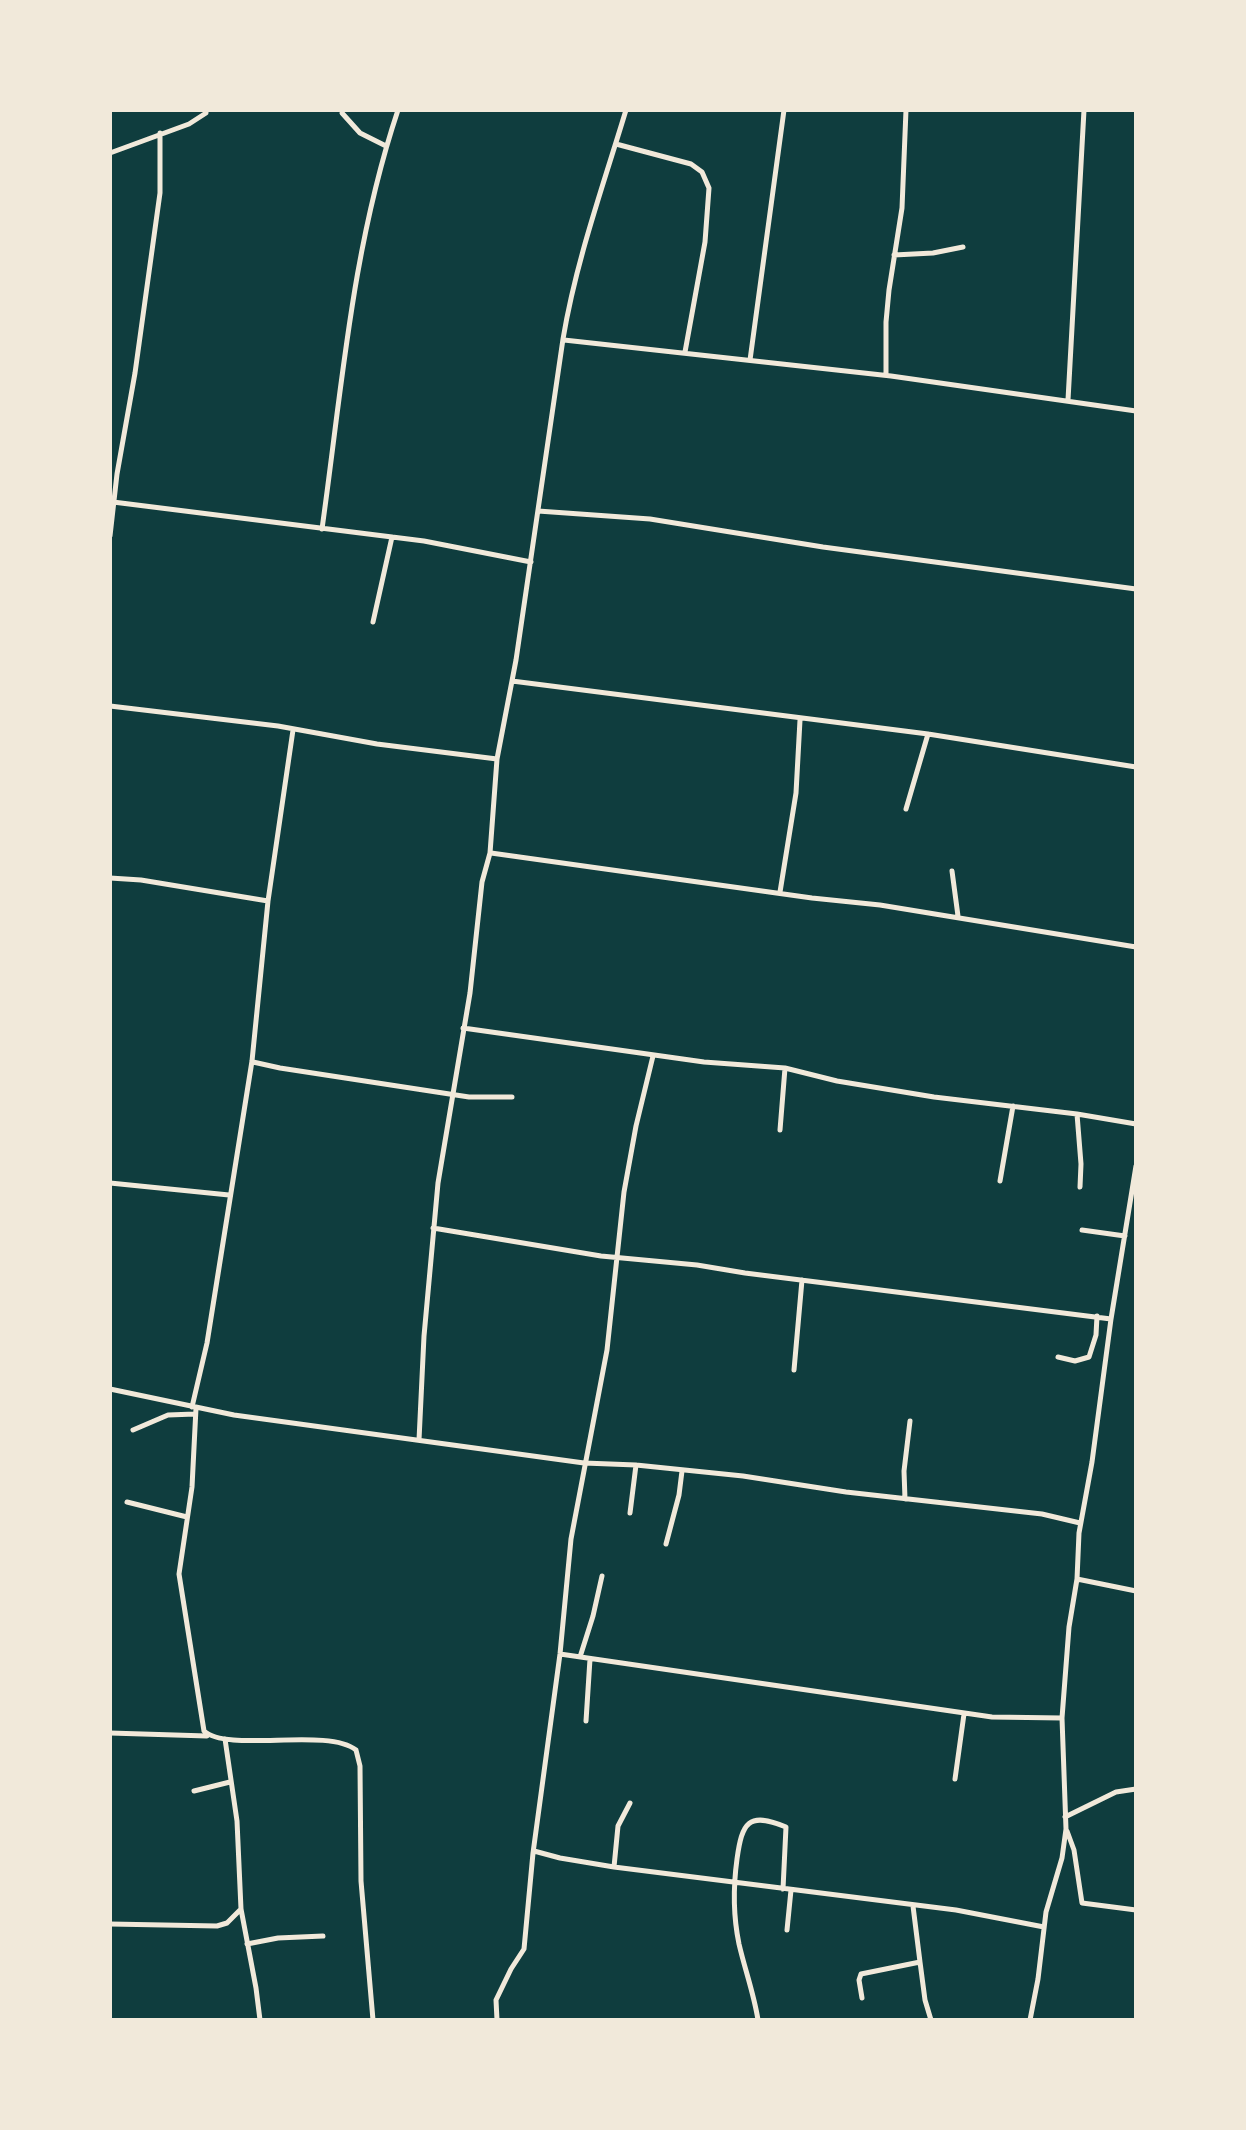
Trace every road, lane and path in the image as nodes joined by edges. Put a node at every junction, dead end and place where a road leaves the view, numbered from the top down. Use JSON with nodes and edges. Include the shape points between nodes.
{"nodes":[{"id":1,"x":206,"y":110,"type":"edge"},
{"id":2,"x":398,"y":110,"type":"edge"},
{"id":3,"x":626,"y":110,"type":"edge"},
{"id":4,"x":784,"y":110,"type":"edge"},
{"id":5,"x":906,"y":110,"type":"edge"},
{"id":6,"x":1084,"y":110,"type":"edge"},
{"id":7,"x":342,"y":113,"type":"dead end"},
{"id":8,"x":160,"y":133,"type":"junction"},
{"id":9,"x":616,"y":144,"type":"junction"},
{"id":10,"x":386,"y":146,"type":"junction"},
{"id":11,"x":110,"y":152,"type":"edge"},
{"id":12,"x":963,"y":246,"type":"dead end"},
{"id":13,"x":894,"y":255,"type":"junction"},
{"id":14,"x":562,"y":340,"type":"junction"},
{"id":15,"x":685,"y":352,"type":"junction"},
{"id":16,"x":750,"y":360,"type":"junction"},
{"id":17,"x":886,"y":376,"type":"junction"},
{"id":18,"x":1068,"y":400,"type":"junction"},
{"id":19,"x":1136,"y":411,"type":"edge"},
{"id":20,"x":113,"y":502,"type":"junction"},
{"id":21,"x":538,"y":512,"type":"junction"},
{"id":22,"x":322,"y":530,"type":"junction"},
{"id":23,"x":110,"y":536,"type":"edge"},
{"id":24,"x":392,"y":537,"type":"junction"},
{"id":25,"x":532,"y":562,"type":"junction"},
{"id":26,"x":1136,"y":590,"type":"edge"},
{"id":27,"x":373,"y":622,"type":"dead end"},
{"id":28,"x":512,"y":681,"type":"junction"},
{"id":29,"x":110,"y":706,"type":"edge"},
{"id":30,"x":800,"y":720,"type":"junction"},
{"id":31,"x":293,"y":730,"type":"junction"},
{"id":32,"x":928,"y":734,"type":"junction"},
{"id":33,"x":498,"y":759,"type":"junction"},
{"id":34,"x":1136,"y":767,"type":"edge"},
{"id":35,"x":906,"y":809,"type":"dead end"},
{"id":36,"x":490,"y":853,"type":"junction"},
{"id":37,"x":952,"y":870,"type":"dead end"},
{"id":38,"x":110,"y":878,"type":"edge"},
{"id":39,"x":780,"y":892,"type":"junction"},
{"id":40,"x":268,"y":901,"type":"junction"},
{"id":41,"x":958,"y":916,"type":"junction"},
{"id":42,"x":1136,"y":946,"type":"edge"},
{"id":43,"x":463,"y":1028,"type":"junction"},
{"id":44,"x":653,"y":1056,"type":"junction"},
{"id":45,"x":252,"y":1062,"type":"junction"},
{"id":46,"x":785,"y":1068,"type":"junction"},
{"id":47,"x":451,"y":1093,"type":"junction"},
{"id":48,"x":512,"y":1097,"type":"dead end"},
{"id":49,"x":1013,"y":1106,"type":"junction"},
{"id":50,"x":1078,"y":1114,"type":"junction"},
{"id":51,"x":1136,"y":1124,"type":"edge"},
{"id":52,"x":780,"y":1130,"type":"dead end"},
{"id":53,"x":1136,"y":1166,"type":"edge"},
{"id":54,"x":1000,"y":1181,"type":"dead end"},
{"id":55,"x":110,"y":1183,"type":"edge"},
{"id":56,"x":1080,"y":1186,"type":"dead end"},
{"id":57,"x":229,"y":1196,"type":"junction"},
{"id":58,"x":434,"y":1228,"type":"junction"},
{"id":59,"x":1082,"y":1230,"type":"dead end"},
{"id":60,"x":1125,"y":1236,"type":"junction"},
{"id":61,"x":616,"y":1258,"type":"junction"},
{"id":62,"x":802,"y":1280,"type":"junction"},
{"id":63,"x":1098,"y":1316,"type":"junction"},
{"id":64,"x":1111,"y":1318,"type":"junction"},
{"id":65,"x":1058,"y":1357,"type":"dead end"},
{"id":66,"x":794,"y":1370,"type":"dead end"},
{"id":67,"x":110,"y":1390,"type":"edge"},
{"id":68,"x":194,"y":1410,"type":"junction"},
{"id":69,"x":910,"y":1421,"type":"dead end"},
{"id":70,"x":133,"y":1430,"type":"dead end"},
{"id":71,"x":419,"y":1440,"type":"junction"},
{"id":72,"x":584,"y":1463,"type":"junction"},
{"id":73,"x":636,"y":1465,"type":"junction"},
{"id":74,"x":682,"y":1470,"type":"junction"},
{"id":75,"x":905,"y":1499,"type":"junction"},
{"id":76,"x":126,"y":1502,"type":"dead end"},
{"id":77,"x":630,"y":1513,"type":"dead end"},
{"id":78,"x":187,"y":1517,"type":"junction"},
{"id":79,"x":1080,"y":1523,"type":"junction"},
{"id":80,"x":666,"y":1544,"type":"dead end"},
{"id":81,"x":602,"y":1576,"type":"dead end"},
{"id":82,"x":1077,"y":1578,"type":"junction"},
{"id":83,"x":1136,"y":1591,"type":"edge"},
{"id":84,"x":560,"y":1654,"type":"junction"},
{"id":85,"x":580,"y":1657,"type":"junction"},
{"id":86,"x":590,"y":1658,"type":"junction"},
{"id":87,"x":964,"y":1714,"type":"junction"},
{"id":88,"x":1062,"y":1718,"type":"junction"},
{"id":89,"x":586,"y":1720,"type":"dead end"},
{"id":90,"x":110,"y":1733,"type":"edge"},
{"id":91,"x":209,"y":1736,"type":"junction"},
{"id":92,"x":225,"y":1738,"type":"junction"},
{"id":93,"x":956,"y":1779,"type":"dead end"},
{"id":94,"x":230,"y":1782,"type":"junction"},
{"id":95,"x":1136,"y":1790,"type":"edge"},
{"id":96,"x":194,"y":1791,"type":"dead end"},
{"id":97,"x":630,"y":1804,"type":"dead end"},
{"id":98,"x":1065,"y":1817,"type":"junction"},
{"id":99,"x":1066,"y":1829,"type":"junction"},
{"id":100,"x":534,"y":1851,"type":"junction"},
{"id":101,"x":614,"y":1867,"type":"junction"},
{"id":102,"x":734,"y":1882,"type":"junction"},
{"id":103,"x":787,"y":1889,"type":"junction"},
{"id":104,"x":913,"y":1904,"type":"junction"},
{"id":105,"x":241,"y":1908,"type":"junction"},
{"id":106,"x":1136,"y":1910,"type":"edge"},
{"id":107,"x":110,"y":1924,"type":"edge"},
{"id":108,"x":1044,"y":1928,"type":"junction"},
{"id":109,"x":788,"y":1930,"type":"dead end"},
{"id":110,"x":323,"y":1936,"type":"dead end"},
{"id":111,"x":247,"y":1944,"type":"junction"},
{"id":112,"x":920,"y":1962,"type":"junction"},
{"id":113,"x":862,"y":1998,"type":"dead end"},
{"id":114,"x":260,"y":2020,"type":"edge"},
{"id":115,"x":373,"y":2020,"type":"edge"},
{"id":116,"x":497,"y":2020,"type":"edge"},
{"id":117,"x":758,"y":2020,"type":"edge"},
{"id":118,"x":931,"y":2020,"type":"edge"},
{"id":119,"x":1030,"y":2020,"type":"edge"}],
"edges":[{"from":1,"to":8,"type":"street"},
{"from":2,"to":10,"type":"street"},
{"from":3,"to":9,"type":"street"},
{"from":4,"to":16,"type":"street"},
{"from":5,"to":13,"type":"street"},
{"from":6,"to":18,"type":"street"},
{"from":7,"to":10,"type":"street","via":[[360,134]]},
{"from":8,"to":11,"type":"street"},
{"from":8,"to":20,"type":"street","via":[[160,193]]},
{"from":9,"to":14,"type":"street"},
{"from":9,"to":15,"type":"street","via":[[691,164],[709,188]]},
{"from":10,"to":22,"type":"street","via":[[352,298]]},
{"from":12,"to":13,"type":"street"},
{"from":13,"to":17,"type":"street"},
{"from":14,"to":15,"type":"street"},
{"from":14,"to":21,"type":"street"},
{"from":15,"to":16,"type":"street"},
{"from":16,"to":17,"type":"street"},
{"from":17,"to":18,"type":"street"},
{"from":18,"to":19,"type":"street"},
{"from":20,"to":22,"type":"street"},
{"from":20,"to":23,"type":"street"},
{"from":21,"to":25,"type":"street"},
{"from":21,"to":26,"type":"street","via":[[666,521]]},
{"from":22,"to":24,"type":"street"},
{"from":24,"to":25,"type":"street"},
{"from":24,"to":27,"type":"street"},
{"from":25,"to":28,"type":"street"},
{"from":28,"to":30,"type":"street"},
{"from":28,"to":33,"type":"street"},
{"from":29,"to":31,"type":"street"},
{"from":30,"to":32,"type":"street"},
{"from":30,"to":39,"type":"street"},
{"from":31,"to":33,"type":"street"},
{"from":31,"to":40,"type":"street"},
{"from":32,"to":34,"type":"street"},
{"from":32,"to":35,"type":"street"},
{"from":33,"to":36,"type":"street"},
{"from":36,"to":39,"type":"street"},
{"from":36,"to":43,"type":"street"},
{"from":37,"to":41,"type":"street"},
{"from":38,"to":40,"type":"street"},
{"from":39,"to":41,"type":"street"},
{"from":40,"to":45,"type":"street"},
{"from":41,"to":42,"type":"street"},
{"from":43,"to":44,"type":"street"},
{"from":43,"to":47,"type":"street"},
{"from":44,"to":46,"type":"street"},
{"from":44,"to":61,"type":"street"},
{"from":45,"to":47,"type":"street"},
{"from":45,"to":57,"type":"street"},
{"from":46,"to":49,"type":"street"},
{"from":46,"to":52,"type":"street"},
{"from":47,"to":48,"type":"street"},
{"from":47,"to":58,"type":"street"},
{"from":49,"to":50,"type":"street"},
{"from":49,"to":54,"type":"street"},
{"from":50,"to":51,"type":"street"},
{"from":50,"to":56,"type":"street"},
{"from":53,"to":60,"type":"street"},
{"from":55,"to":57,"type":"street"},
{"from":57,"to":68,"type":"street"},
{"from":58,"to":61,"type":"street"},
{"from":58,"to":71,"type":"street"},
{"from":59,"to":60,"type":"street"},
{"from":60,"to":64,"type":"street"},
{"from":61,"to":62,"type":"street"},
{"from":61,"to":72,"type":"street","via":[[607,1350]]},
{"from":62,"to":63,"type":"street"},
{"from":62,"to":66,"type":"street"},
{"from":63,"to":64,"type":"street"},
{"from":63,"to":65,"type":"street","via":[[1089,1357]]},
{"from":64,"to":79,"type":"street"},
{"from":67,"to":68,"type":"street"},
{"from":68,"to":70,"type":"street"},
{"from":68,"to":71,"type":"street"},
{"from":68,"to":78,"type":"street"},
{"from":69,"to":75,"type":"street"},
{"from":71,"to":72,"type":"street"},
{"from":72,"to":73,"type":"street"},
{"from":72,"to":84,"type":"street"},
{"from":73,"to":74,"type":"street"},
{"from":73,"to":77,"type":"street"},
{"from":74,"to":75,"type":"street"},
{"from":74,"to":80,"type":"street"},
{"from":75,"to":79,"type":"street"},
{"from":76,"to":78,"type":"street"},
{"from":78,"to":91,"type":"street","via":[[180,1587]]},
{"from":79,"to":82,"type":"street"},
{"from":81,"to":85,"type":"street"},
{"from":82,"to":83,"type":"street"},
{"from":82,"to":88,"type":"street"},
{"from":84,"to":85,"type":"street"},
{"from":84,"to":100,"type":"street"},
{"from":85,"to":86,"type":"street"},
{"from":86,"to":87,"type":"street"},
{"from":86,"to":89,"type":"street"},
{"from":87,"to":88,"type":"street"},
{"from":87,"to":93,"type":"street"},
{"from":88,"to":98,"type":"street"},
{"from":90,"to":91,"type":"street"},
{"from":91,"to":92,"type":"street"},
{"from":92,"to":94,"type":"street"},
{"from":92,"to":115,"type":"street","via":[[321,1741],[356,1750]]},
{"from":94,"to":96,"type":"street"},
{"from":94,"to":105,"type":"street"},
{"from":95,"to":98,"type":"street","via":[[1116,1792]]},
{"from":97,"to":101,"type":"street","via":[[618,1826]]},
{"from":98,"to":99,"type":"street"},
{"from":99,"to":106,"type":"street","via":[[1082,1903]]},
{"from":99,"to":108,"type":"street"},
{"from":100,"to":101,"type":"street"},
{"from":100,"to":116,"type":"street","via":[[524,1949],[496,2000]]},
{"from":101,"to":102,"type":"street"},
{"from":102,"to":103,"type":"street"},
{"from":102,"to":103,"type":"street","via":[[744,1827],[773,1823],[787,1830]]},
{"from":102,"to":117,"type":"street","via":[[734,1914]]},
{"from":103,"to":104,"type":"street"},
{"from":103,"to":109,"type":"street"},
{"from":104,"to":108,"type":"street"},
{"from":104,"to":112,"type":"street"},
{"from":105,"to":107,"type":"street","via":[[217,1926]]},
{"from":105,"to":111,"type":"street"},
{"from":108,"to":119,"type":"street"},
{"from":110,"to":111,"type":"street"},
{"from":111,"to":114,"type":"street"},
{"from":112,"to":113,"type":"street","via":[[861,1974]]},
{"from":112,"to":118,"type":"street"}]}
